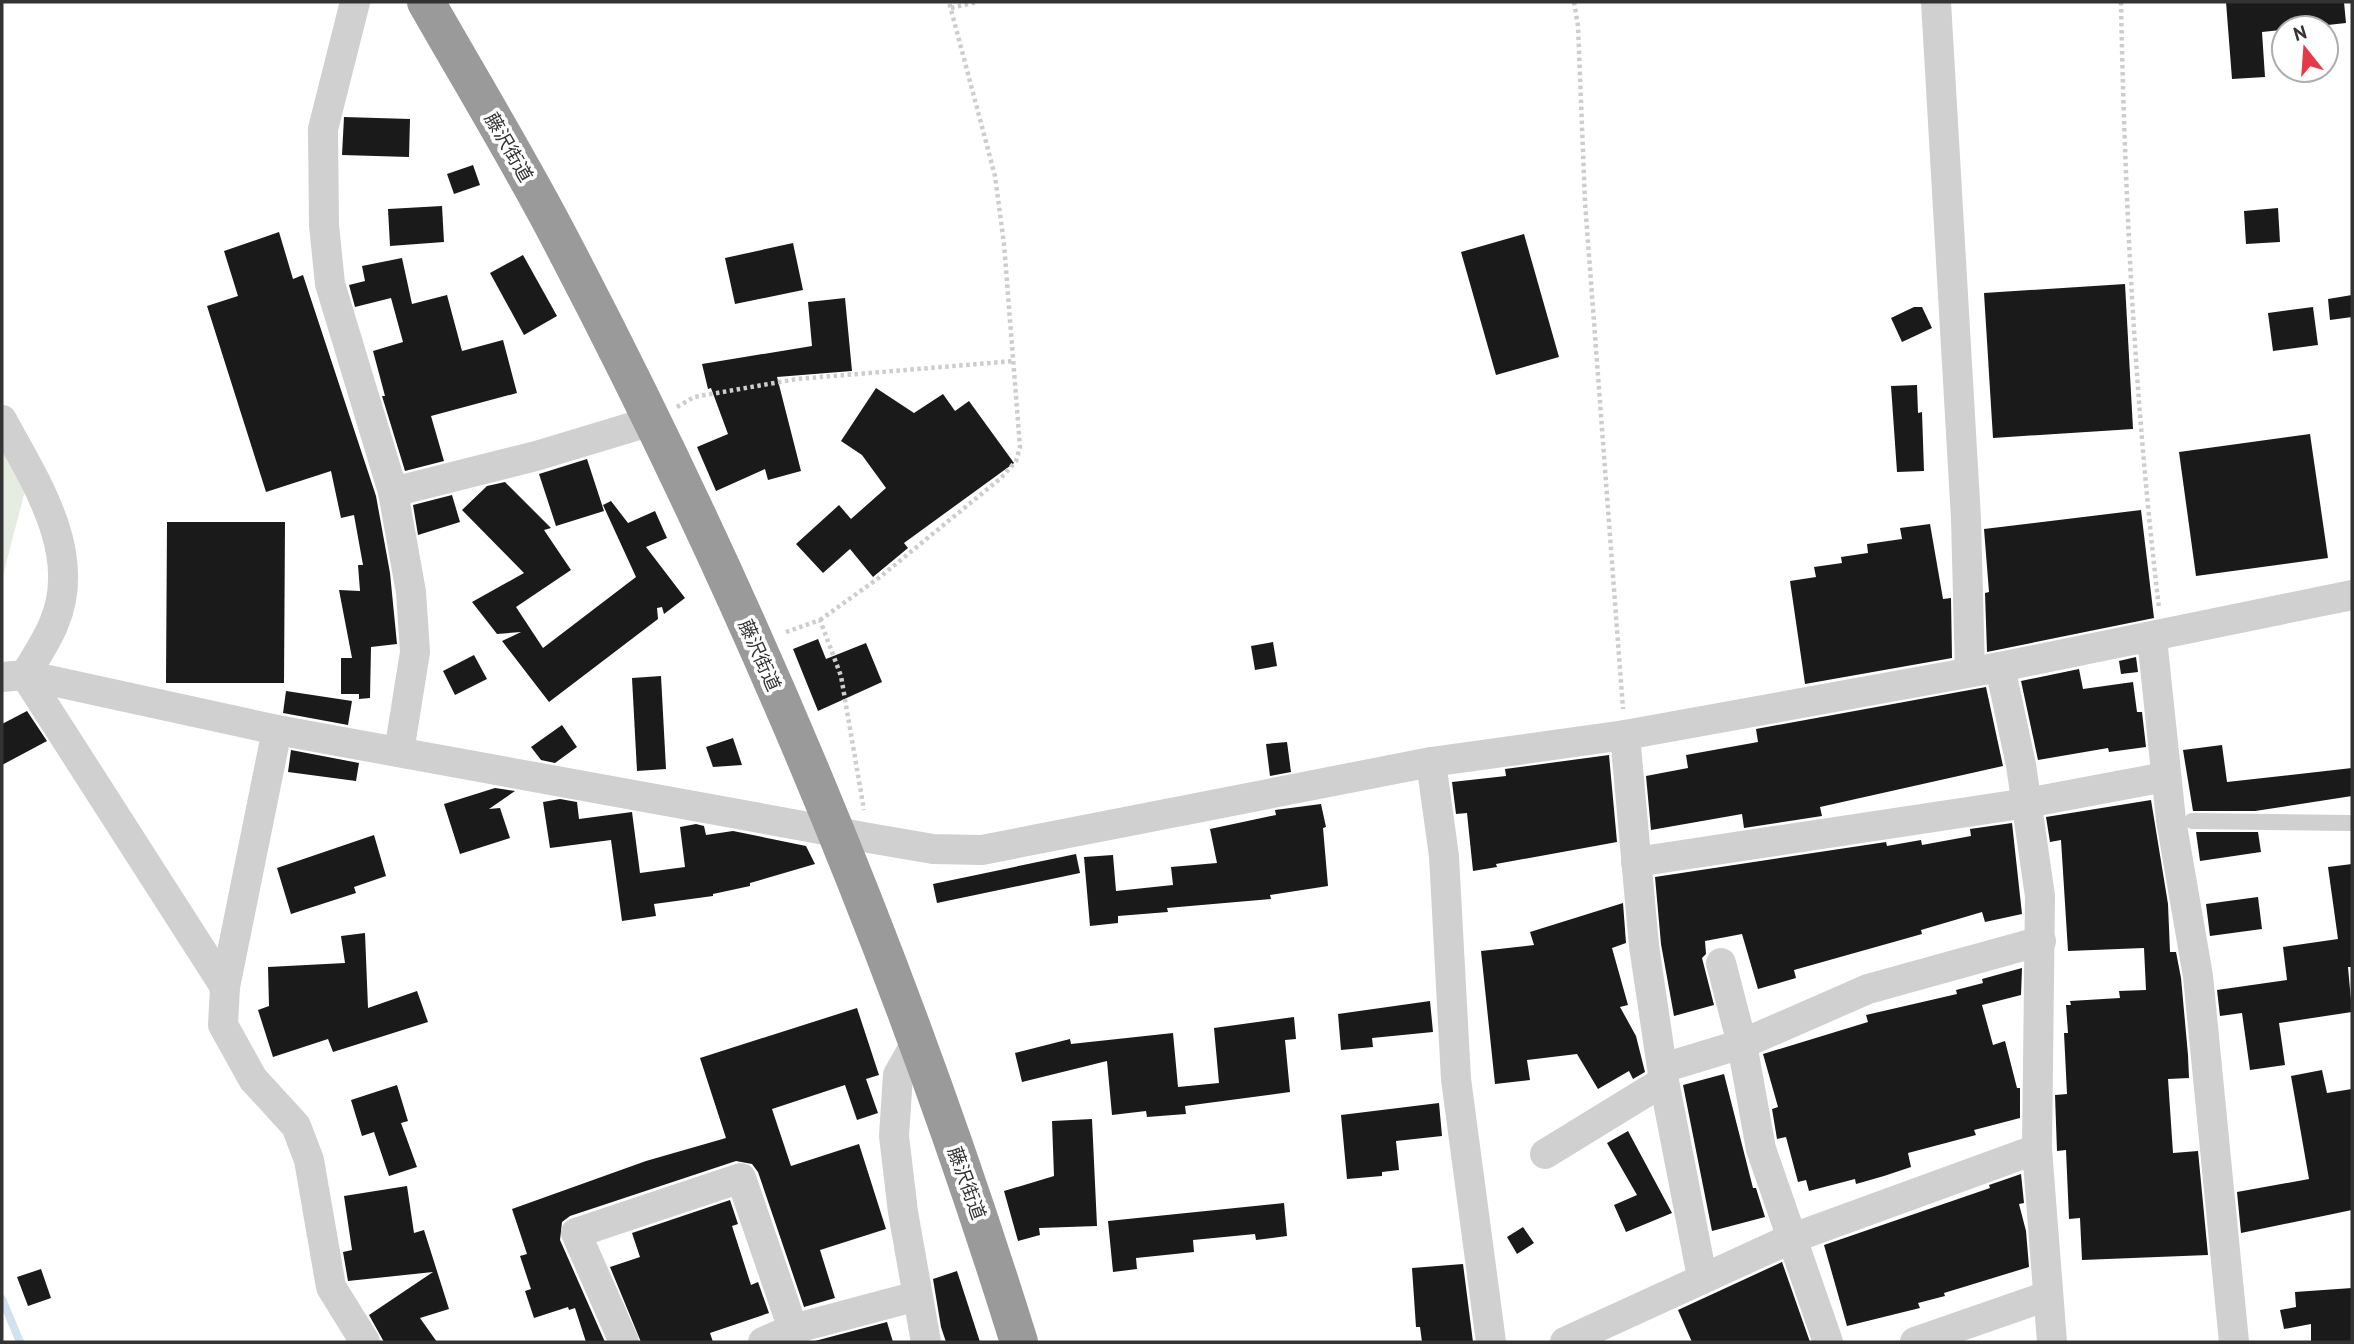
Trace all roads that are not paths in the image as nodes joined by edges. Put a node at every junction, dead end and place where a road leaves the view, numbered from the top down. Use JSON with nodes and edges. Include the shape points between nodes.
{"nodes":[{"id":1,"x":355,"y":2,"type":"edge"},
{"id":2,"x":426,"y":2,"type":"edge"},
{"id":3,"x":1936,"y":2,"type":"edge"},
{"id":4,"x":2,"y":419,"type":"edge"},
{"id":5,"x":652,"y":421,"type":"junction"},
{"id":6,"x":393,"y":492,"type":"junction"},
{"id":7,"x":2352,"y":595,"type":"edge"},
{"id":8,"x":2157,"y":636,"type":"junction"},
{"id":9,"x":2000,"y":667,"type":"junction"},
{"id":10,"x":1970,"y":672,"type":"junction"},
{"id":11,"x":13,"y":676,"type":"edge"},
{"id":12,"x":278,"y":730,"type":"junction"},
{"id":13,"x":1625,"y":734,"type":"junction"},
{"id":14,"x":398,"y":752,"type":"junction"},
{"id":15,"x":1431,"y":762,"type":"junction"},
{"id":16,"x":2165,"y":777,"type":"junction"},
{"id":17,"x":2026,"y":803,"type":"junction"},
{"id":18,"x":2192,"y":821,"type":"dead end"},
{"id":19,"x":2352,"y":822,"type":"edge"},
{"id":20,"x":852,"y":835,"type":"junction"},
{"id":21,"x":1636,"y":862,"type":"junction"},
{"id":22,"x":2041,"y":941,"type":"junction"},
{"id":23,"x":1721,"y":962,"type":"dead end"},
{"id":24,"x":225,"y":987,"type":"junction"},
{"id":25,"x":917,"y":1041,"type":"junction"},
{"id":26,"x":1742,"y":1044,"type":"junction"},
{"id":27,"x":1664,"y":1074,"type":"junction"},
{"id":28,"x":2037,"y":1149,"type":"junction"},
{"id":29,"x":1545,"y":1154,"type":"dead end"},
{"id":30,"x":1790,"y":1239,"type":"junction"},
{"id":31,"x":1702,"y":1278,"type":"junction"},
{"id":32,"x":917,"y":1296,"type":"junction"},
{"id":33,"x":2047,"y":1296,"type":"junction"},
{"id":34,"x":793,"y":1329,"type":"junction"},
{"id":35,"x":365,"y":1342,"type":"edge"},
{"id":36,"x":624,"y":1342,"type":"edge"},
{"id":37,"x":763,"y":1342,"type":"edge"},
{"id":38,"x":926,"y":1342,"type":"edge"},
{"id":39,"x":1019,"y":1342,"type":"edge"},
{"id":40,"x":1492,"y":1342,"type":"edge"},
{"id":41,"x":1565,"y":1342,"type":"edge"},
{"id":42,"x":1828,"y":1342,"type":"edge"},
{"id":43,"x":1915,"y":1342,"type":"edge"},
{"id":44,"x":2052,"y":1342,"type":"edge"},
{"id":45,"x":2234,"y":1342,"type":"edge"}],
"edges":[{"from":1,"to":6,"type":"street","via":[[323,129],[324,225],[330,284]]},
{"from":2,"to":5,"type":"highway","name":"藤沢街道","via":[[556,231]]},
{"from":3,"to":10,"type":"street","via":[[1966,519]]},
{"from":4,"to":11,"type":"street","via":[[56,530],[65,572],[55,621]]},
{"from":5,"to":6,"type":"street"},
{"from":5,"to":20,"type":"highway","name":"藤沢街道","via":[[755,643]]},
{"from":6,"to":14,"type":"street","via":[[411,592],[415,652]]},
{"from":7,"to":8,"type":"street"},
{"from":8,"to":9,"type":"street"},
{"from":8,"to":16,"type":"street"},
{"from":9,"to":10,"type":"street"},
{"from":9,"to":17,"type":"street"},
{"from":10,"to":13,"type":"street"},
{"from":11,"to":12,"type":"street"},
{"from":11,"to":24,"type":"street"},
{"from":12,"to":14,"type":"street"},
{"from":12,"to":24,"type":"street"},
{"from":13,"to":15,"type":"street"},
{"from":13,"to":21,"type":"street"},
{"from":14,"to":20,"type":"street"},
{"from":15,"to":20,"type":"street","via":[[982,850],[933,849]]},
{"from":15,"to":40,"type":"street","via":[[1444,856],[1455,1079]]},
{"from":16,"to":17,"type":"street"},
{"from":16,"to":45,"type":"street","via":[[2198,976]]},
{"from":17,"to":21,"type":"street"},
{"from":17,"to":22,"type":"street","via":[[2040,896]]},
{"from":18,"to":19,"type":"lane"},
{"from":20,"to":25,"type":"highway","name":"藤沢街道"},
{"from":21,"to":27,"type":"street"},
{"from":22,"to":26,"type":"street","via":[[1868,989]]},
{"from":22,"to":28,"type":"street"},
{"from":23,"to":26,"type":"street"},
{"from":24,"to":35,"type":"street","via":[[222,1026],[253,1079],[296,1126],[309,1160],[331,1287]]},
{"from":25,"to":32,"type":"street","via":[[898,1075],[894,1136]]},
{"from":25,"to":39,"type":"highway","name":"藤沢街道"},
{"from":26,"to":27,"type":"street"},
{"from":26,"to":30,"type":"street","via":[[1761,1149]]},
{"from":27,"to":29,"type":"street"},
{"from":27,"to":31,"type":"street"},
{"from":28,"to":30,"type":"street"},
{"from":28,"to":33,"type":"street"},
{"from":30,"to":31,"type":"street"},
{"from":30,"to":42,"type":"street"},
{"from":31,"to":41,"type":"street"},
{"from":32,"to":34,"type":"street"},
{"from":32,"to":38,"type":"street"},
{"from":33,"to":43,"type":"street"},
{"from":33,"to":44,"type":"street"},
{"from":34,"to":36,"type":"street","via":[[741,1178],[576,1233]]},
{"from":34,"to":37,"type":"street"}]}
